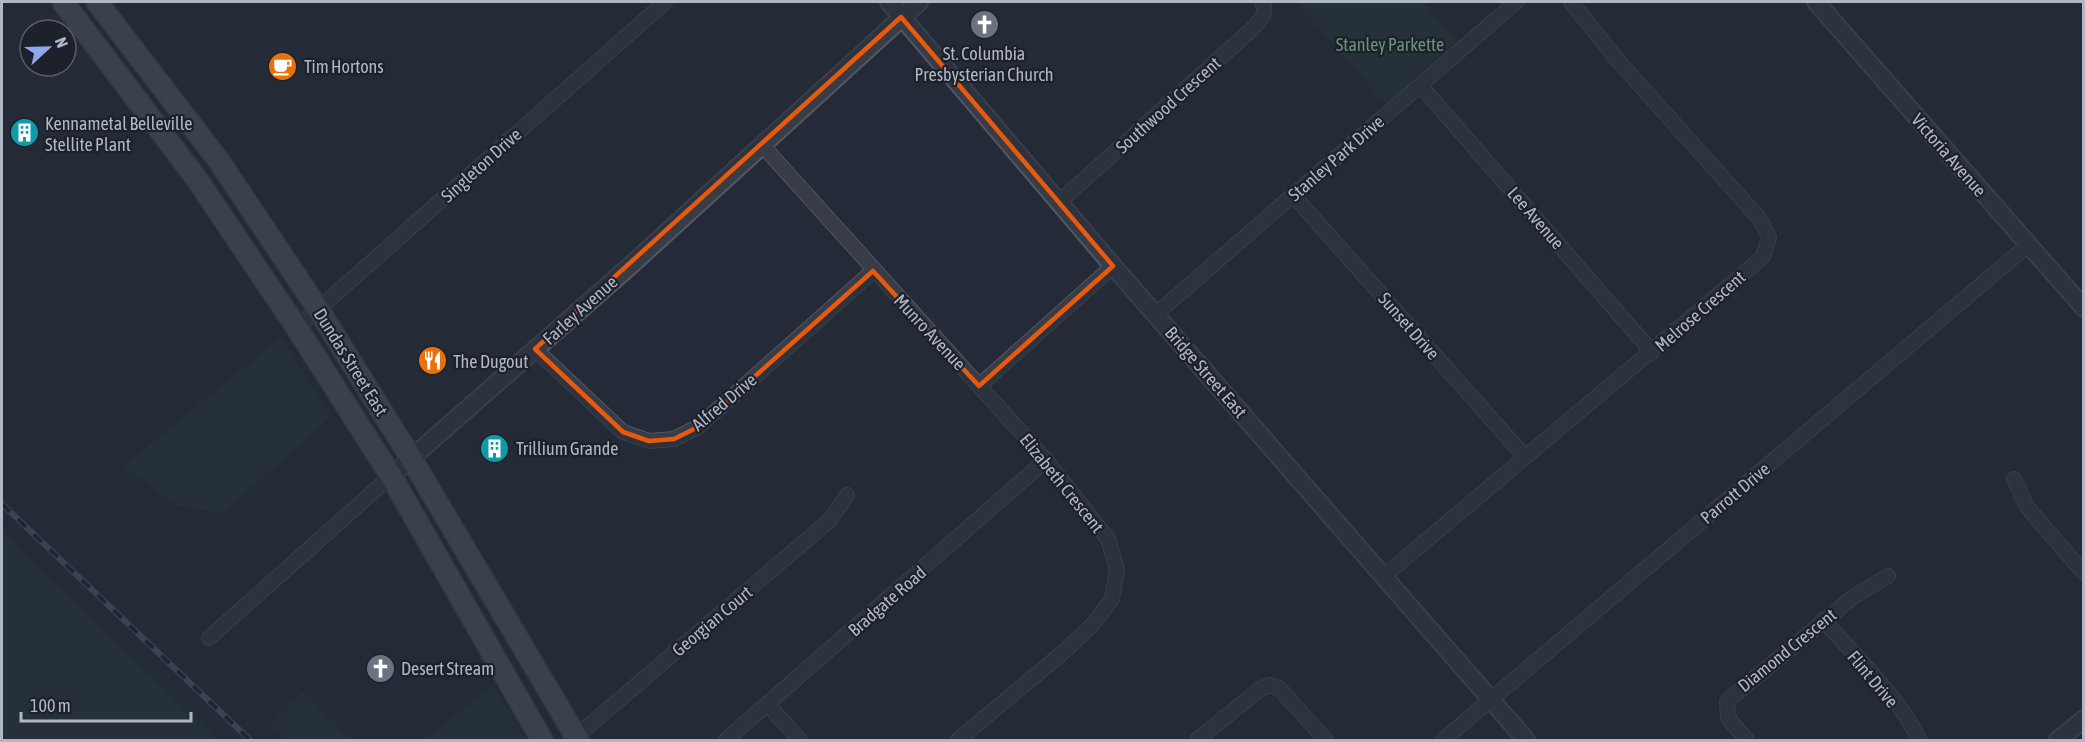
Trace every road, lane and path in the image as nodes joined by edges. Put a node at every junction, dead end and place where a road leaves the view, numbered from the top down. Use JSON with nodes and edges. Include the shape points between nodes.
{"nodes":[{"id":1,"x":63,"y":2,"type":"edge"},
{"id":2,"x":97,"y":2,"type":"edge"},
{"id":3,"x":665,"y":2,"type":"edge"},
{"id":4,"x":889,"y":2,"type":"edge"},
{"id":5,"x":919,"y":2,"type":"edge"},
{"id":6,"x":1262,"y":2,"type":"edge"},
{"id":7,"x":1516,"y":2,"type":"edge"},
{"id":8,"x":1571,"y":2,"type":"edge"},
{"id":9,"x":1816,"y":2,"type":"edge"},
{"id":10,"x":902,"y":17,"type":"junction"},
{"id":11,"x":1420,"y":85,"type":"junction"},
{"id":12,"x":762,"y":144,"type":"junction"},
{"id":13,"x":1293,"y":195,"type":"junction"},
{"id":14,"x":1059,"y":202,"type":"junction"},
{"id":15,"x":2028,"y":245,"type":"junction"},
{"id":16,"x":1113,"y":266,"type":"junction"},
{"id":17,"x":873,"y":271,"type":"junction"},
{"id":18,"x":2083,"y":307,"type":"edge"},
{"id":19,"x":318,"y":309,"type":"junction"},
{"id":20,"x":1156,"y":314,"type":"junction"},
{"id":21,"x":297,"y":328,"type":"junction"},
{"id":22,"x":536,"y":349,"type":"junction"},
{"id":23,"x":1652,"y":352,"type":"junction"},
{"id":24,"x":979,"y":386,"type":"junction"},
{"id":25,"x":1525,"y":457,"type":"junction"},
{"id":26,"x":411,"y":458,"type":"junction"},
{"id":27,"x":1046,"y":460,"type":"junction"},
{"id":28,"x":391,"y":476,"type":"junction"},
{"id":29,"x":2014,"y":479,"type":"dead end"},
{"id":30,"x":847,"y":495,"type":"dead end"},
{"id":31,"x":453,"y":528,"type":"junction"},
{"id":32,"x":430,"y":543,"type":"junction"},
{"id":33,"x":2084,"y":573,"type":"edge"},
{"id":34,"x":1384,"y":576,"type":"junction"},
{"id":35,"x":1888,"y":576,"type":"dead end"},
{"id":36,"x":1823,"y":620,"type":"junction"},
{"id":37,"x":209,"y":638,"type":"dead end"},
{"id":38,"x":1491,"y":699,"type":"junction"},
{"id":39,"x":768,"y":705,"type":"junction"},
{"id":40,"x":2084,"y":719,"type":"edge"},
{"id":41,"x":575,"y":739,"type":"edge"},
{"id":42,"x":542,"y":741,"type":"edge"},
{"id":43,"x":726,"y":741,"type":"edge"},
{"id":44,"x":800,"y":741,"type":"edge"},
{"id":45,"x":958,"y":741,"type":"edge"},
{"id":46,"x":1197,"y":741,"type":"edge"},
{"id":47,"x":1326,"y":741,"type":"edge"},
{"id":48,"x":1443,"y":741,"type":"edge"},
{"id":49,"x":1526,"y":741,"type":"edge"},
{"id":50,"x":1747,"y":741,"type":"edge"},
{"id":51,"x":1919,"y":741,"type":"edge"},
{"id":52,"x":2058,"y":741,"type":"edge"}],
"edges":[{"from":1,"to":21,"type":"main road","name":"Dundas Street East","via":[[196,178]]},
{"from":2,"to":19,"type":"main road","name":"Dundas Street East","via":[[219,161]]},
{"from":3,"to":19,"type":"street","name":"Singleton Drive"},
{"from":4,"to":10,"type":"street","name":"Bridge Street East"},
{"from":5,"to":10,"type":"street","name":"Farley Avenue"},
{"from":6,"to":14,"type":"street","name":"Southwood Crescent","via":[[1263,18],[1250,31]]},
{"from":7,"to":11,"type":"street","name":"Stanley Park Drive"},
{"from":8,"to":23,"type":"street","name":"Melrose Crescent","via":[[1620,63],[1759,218],[1769,237],[1763,256]]},
{"from":9,"to":15,"type":"street","name":"Victoria Avenue"},
{"from":10,"to":12,"type":"street","name":"Farley Avenue"},
{"from":10,"to":14,"type":"street","name":"Bridge Street East"},
{"from":11,"to":13,"type":"street","name":"Stanley Park Drive"},
{"from":11,"to":23,"type":"street","name":"Lee Avenue"},
{"from":12,"to":17,"type":"street","name":"Munro Avenue"},
{"from":12,"to":22,"type":"street","name":"Farley Avenue"},
{"from":13,"to":20,"type":"street","name":"Stanley Park Drive"},
{"from":13,"to":25,"type":"street","name":"Sunset Drive"},
{"from":14,"to":16,"type":"street","name":"Bridge Street East"},
{"from":15,"to":18,"type":"street","name":"Victoria Avenue"},
{"from":15,"to":38,"type":"street","name":"Parrott Drive"},
{"from":16,"to":20,"type":"street","name":"Bridge Street East"},
{"from":16,"to":24,"type":"street","name":"Munro Avenue"},
{"from":17,"to":22,"type":"street","name":"Alfred Drive","via":[[698,427],[674,440],[649,441],[623,432]]},
{"from":17,"to":24,"type":"street","name":"Munro Avenue"},
{"from":19,"to":21,"type":"street","name":"Singleton Drive"},
{"from":19,"to":26,"type":"main road","name":"Dundas Street East"},
{"from":20,"to":34,"type":"street","name":"Bridge Street East"},
{"from":21,"to":28,"type":"main road","name":"Dundas Street East"},
{"from":22,"to":26,"type":"street","name":"Farley Avenue"},
{"from":23,"to":25,"type":"street","name":"Melrose Crescent"},
{"from":24,"to":27,"type":"street","name":"Elizabeth Crescent"},
{"from":25,"to":34,"type":"street","name":"Melrose Crescent"},
{"from":26,"to":28,"type":"street","name":"Farley Avenue"},
{"from":26,"to":31,"type":"main road","name":"Dundas Street East"},
{"from":27,"to":39,"type":"street","name":"Bradgate Road"},
{"from":27,"to":45,"type":"street","name":"Elizabeth Crescent","via":[[1108,539],[1117,569],[1112,599],[1067,649]]},
{"from":28,"to":32,"type":"main road","name":"Dundas Street East"},
{"from":28,"to":37,"type":"street","name":"Farley Avenue"},
{"from":29,"to":33,"type":"street","via":[[2027,507]]},
{"from":30,"to":41,"type":"street","name":"Georgian Court","via":[[830,520]]},
{"from":31,"to":32,"type":"main road"},
{"from":31,"to":41,"type":"main road","name":"Dundas Street East"},
{"from":32,"to":42,"type":"main road","name":"Dundas Street East"},
{"from":34,"to":38,"type":"street","name":"Bridge Street East"},
{"from":35,"to":36,"type":"street","name":"Diamond Crescent"},
{"from":36,"to":50,"type":"street","name":"Diamond Crescent","via":[[1726,701],[1728,718]]},
{"from":36,"to":51,"type":"street","name":"Flint Drive","via":[[1878,683]]},
{"from":38,"to":48,"type":"street","name":"Parrott Drive"},
{"from":38,"to":49,"type":"street","name":"Bridge Street East"},
{"from":39,"to":43,"type":"street","name":"Bradgate Road"},
{"from":39,"to":44,"type":"street"},
{"from":40,"to":52,"type":"street"},
{"from":46,"to":47,"type":"street","via":[[1269,685],[1279,688]]}]}
